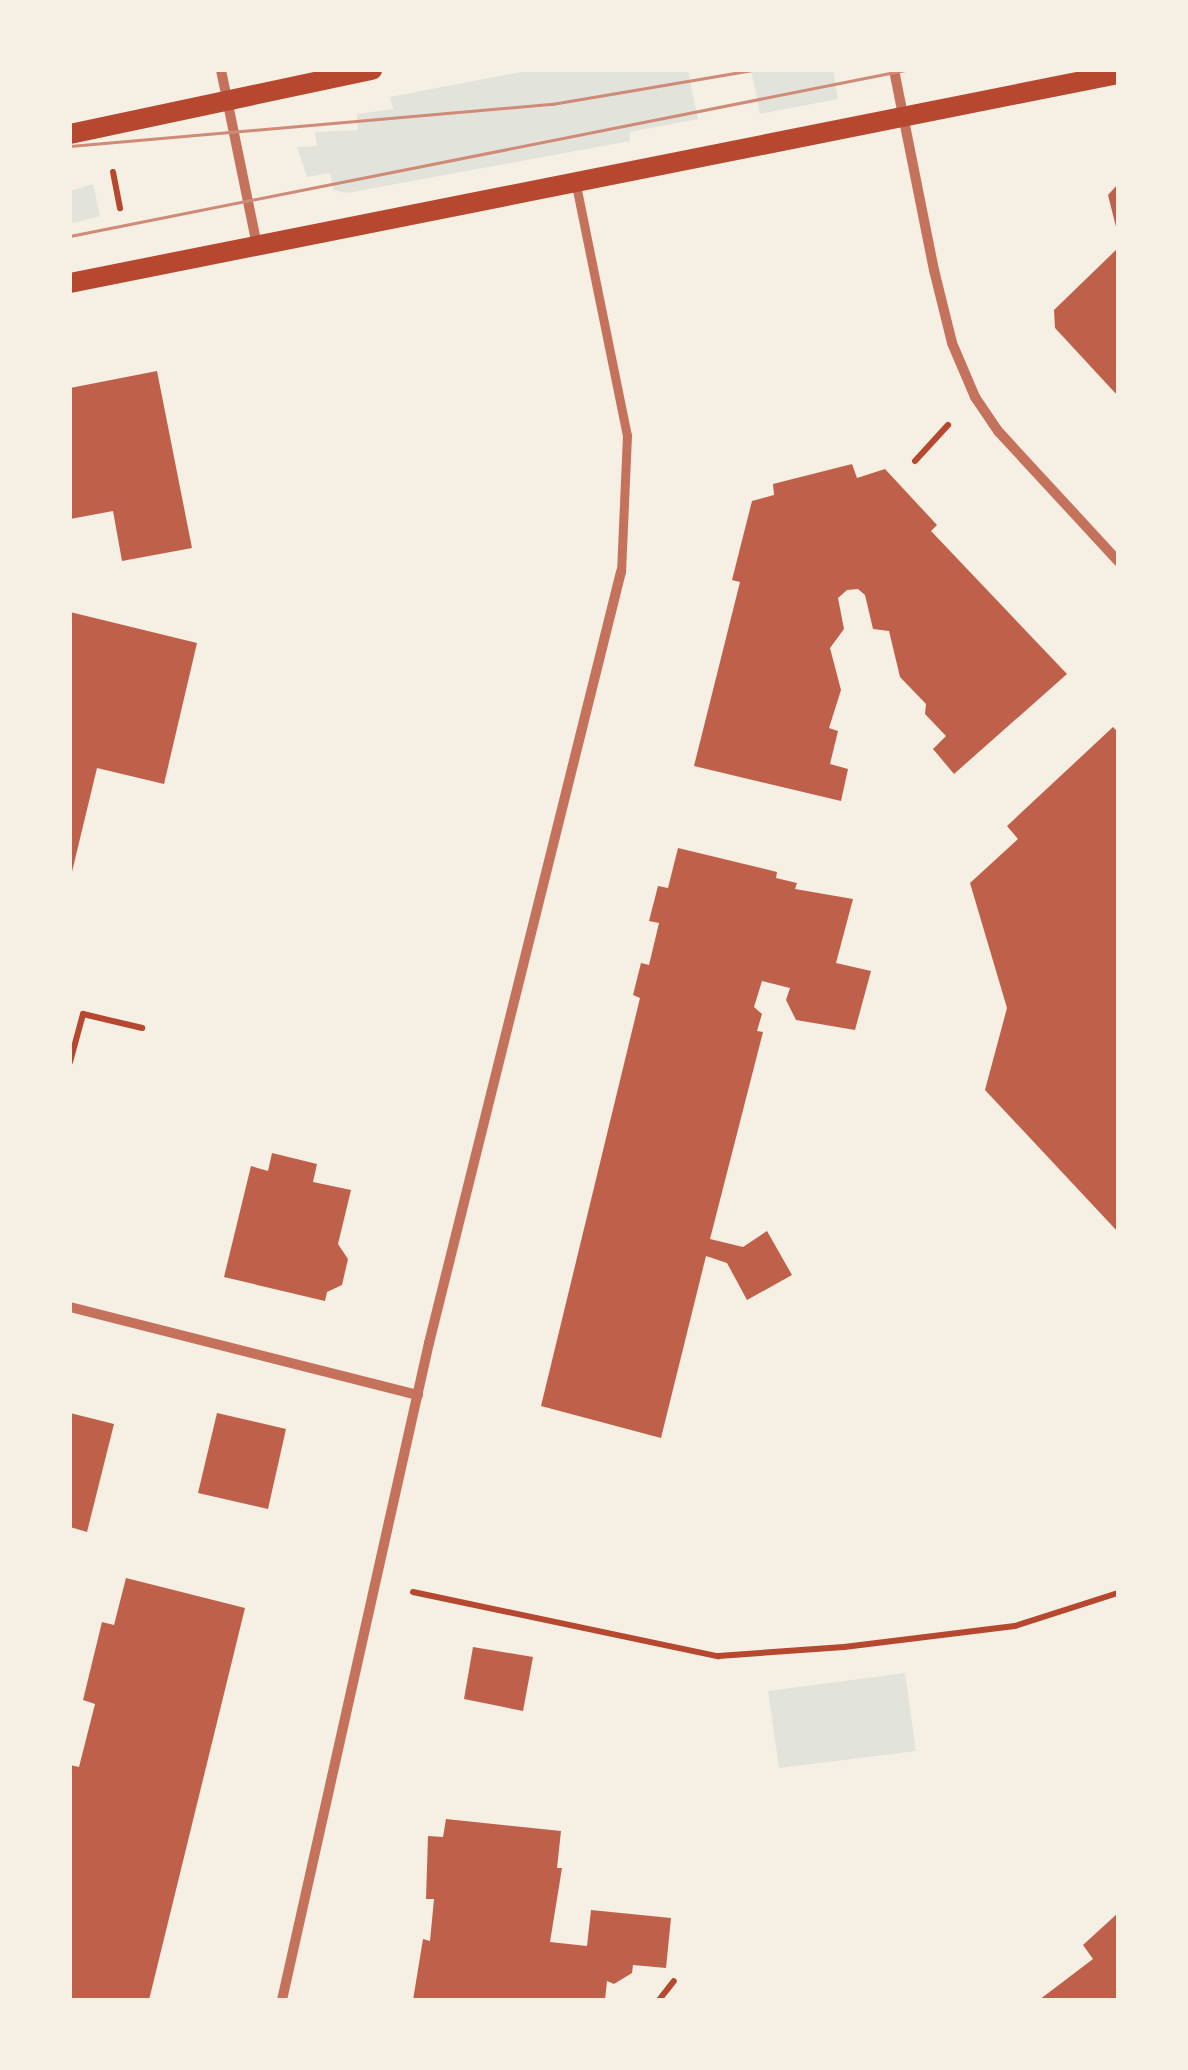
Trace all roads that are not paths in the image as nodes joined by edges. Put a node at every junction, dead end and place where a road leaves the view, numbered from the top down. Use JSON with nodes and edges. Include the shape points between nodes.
{"nodes":[{"id":1,"x":221,"y":70,"type":"edge"},
{"id":2,"x":372,"y":70,"type":"edge"},
{"id":3,"x":894,"y":70,"type":"edge"},
{"id":4,"x":1118,"y":74,"type":"edge"},
{"id":5,"x":227,"y":99,"type":"junction"},
{"id":6,"x":903,"y":116,"type":"junction"},
{"id":7,"x":70,"y":134,"type":"edge"},
{"id":8,"x":576,"y":182,"type":"junction"},
{"id":9,"x":257,"y":247,"type":"junction"},
{"id":10,"x":70,"y":283,"type":"edge"},
{"id":11,"x":1118,"y":561,"type":"edge"},
{"id":12,"x":621,"y":572,"type":"joint"},
{"id":13,"x":70,"y":1307,"type":"edge"},
{"id":14,"x":418,"y":1395,"type":"junction"},
{"id":15,"x":282,"y":2000,"type":"edge"}],
"edges":[{"from":1,"to":5,"type":"street"},
{"from":2,"to":5,"type":"main road"},
{"from":3,"to":6,"type":"street"},
{"from":4,"to":6,"type":"main road"},
{"from":5,"to":7,"type":"main road"},
{"from":5,"to":9,"type":"street"},
{"from":6,"to":8,"type":"main road"},
{"from":6,"to":11,"type":"street","via":[[948,324],[974,397]]},
{"from":8,"to":9,"type":"main road"},
{"from":8,"to":12,"type":"street","via":[[627,436]]},
{"from":9,"to":10,"type":"main road"},
{"from":12,"to":14,"type":"street"},
{"from":13,"to":14,"type":"street"},
{"from":14,"to":15,"type":"street"}]}
